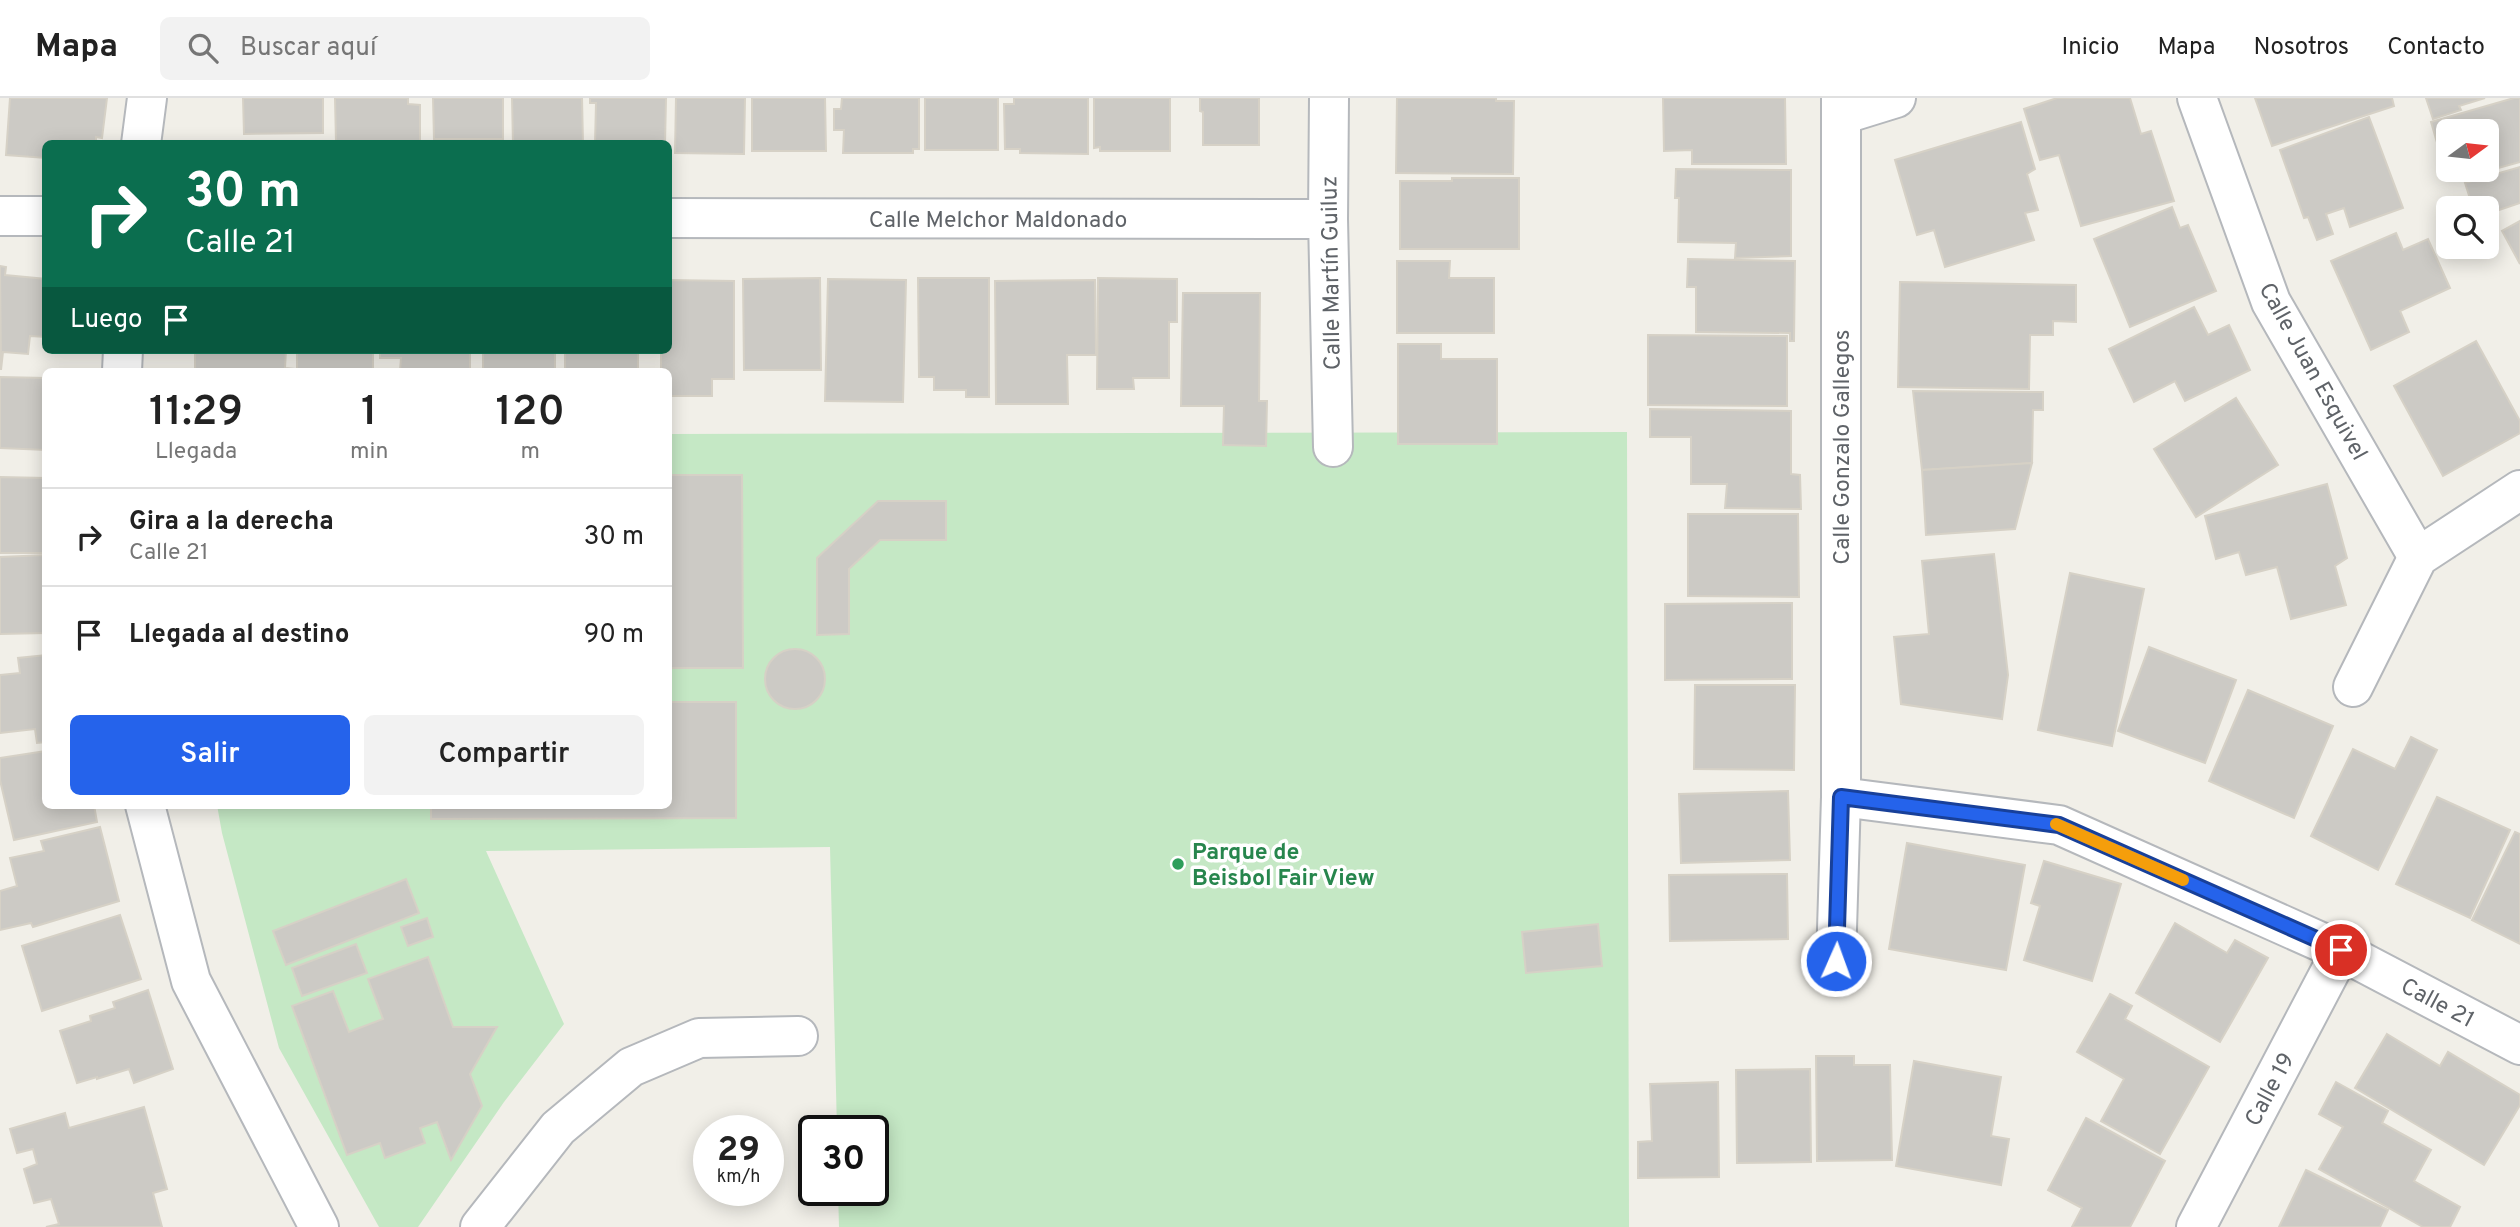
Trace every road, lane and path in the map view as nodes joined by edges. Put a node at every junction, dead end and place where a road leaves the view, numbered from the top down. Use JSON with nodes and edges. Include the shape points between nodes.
{"nodes":[{"id":1,"x":147,"y":98,"type":"edge"},
{"id":2,"x":1329,"y":98,"type":"edge"},
{"id":3,"x":1896,"y":98,"type":"edge"},
{"id":4,"x":2197,"y":98,"type":"edge"},
{"id":5,"x":1841,"y":106,"type":"edge"},
{"id":6,"x":142,"y":140,"type":"edge"},
{"id":7,"x":0,"y":216,"type":"edge"},
{"id":8,"x":42,"y":216,"type":"edge"},
{"id":9,"x":672,"y":218,"type":"edge"},
{"id":10,"x":1328,"y":219,"type":"junction"},
{"id":11,"x":1332,"y":447,"type":"dead end"},
{"id":12,"x":2520,"y":490,"type":"edge"},
{"id":13,"x":2418,"y":557,"type":"junction"},
{"id":14,"x":2353,"y":687,"type":"dead end"},
{"id":15,"x":1841,"y":797,"type":"junction"},
{"id":16,"x":146,"y":809,"type":"edge"},
{"id":17,"x":2341,"y":950,"type":"junction"},
{"id":18,"x":1836,"y":961,"type":"dead end"},
{"id":19,"x":798,"y":1036,"type":"dead end"},
{"id":20,"x":2520,"y":1045,"type":"edge"},
{"id":21,"x":319,"y":1227,"type":"edge"},
{"id":22,"x":480,"y":1227,"type":"edge"},
{"id":23,"x":2196,"y":1227,"type":"edge"}],
"edges":[{"from":1,"to":6,"type":"street"},
{"from":2,"to":10,"type":"street","name":"Calle Martín Guiluz"},
{"from":3,"to":5,"type":"street"},
{"from":4,"to":13,"type":"street","name":"Calle Juan Esquivel","via":[[2272,302]]},
{"from":5,"to":15,"type":"street","name":"Calle Gonzalo Gallegos"},
{"from":7,"to":8,"type":"street"},
{"from":9,"to":10,"type":"street","name":"Calle Melchor Maldonado"},
{"from":10,"to":11,"type":"street","name":"Calle Martín Guiluz"},
{"from":12,"to":13,"type":"street"},
{"from":13,"to":14,"type":"street"},
{"from":15,"to":17,"type":"street","name":"Calle 21","via":[[2059,825]]},
{"from":15,"to":18,"type":"street","name":"Calle Gonzalo Gallegos"},
{"from":16,"to":21,"type":"street","via":[[191,981]]},
{"from":17,"to":20,"type":"street","name":"Calle 21"},
{"from":17,"to":23,"type":"street","name":"Calle 19"},
{"from":19,"to":22,"type":"street","via":[[699,1038],[631,1067],[558,1128]]}]}
